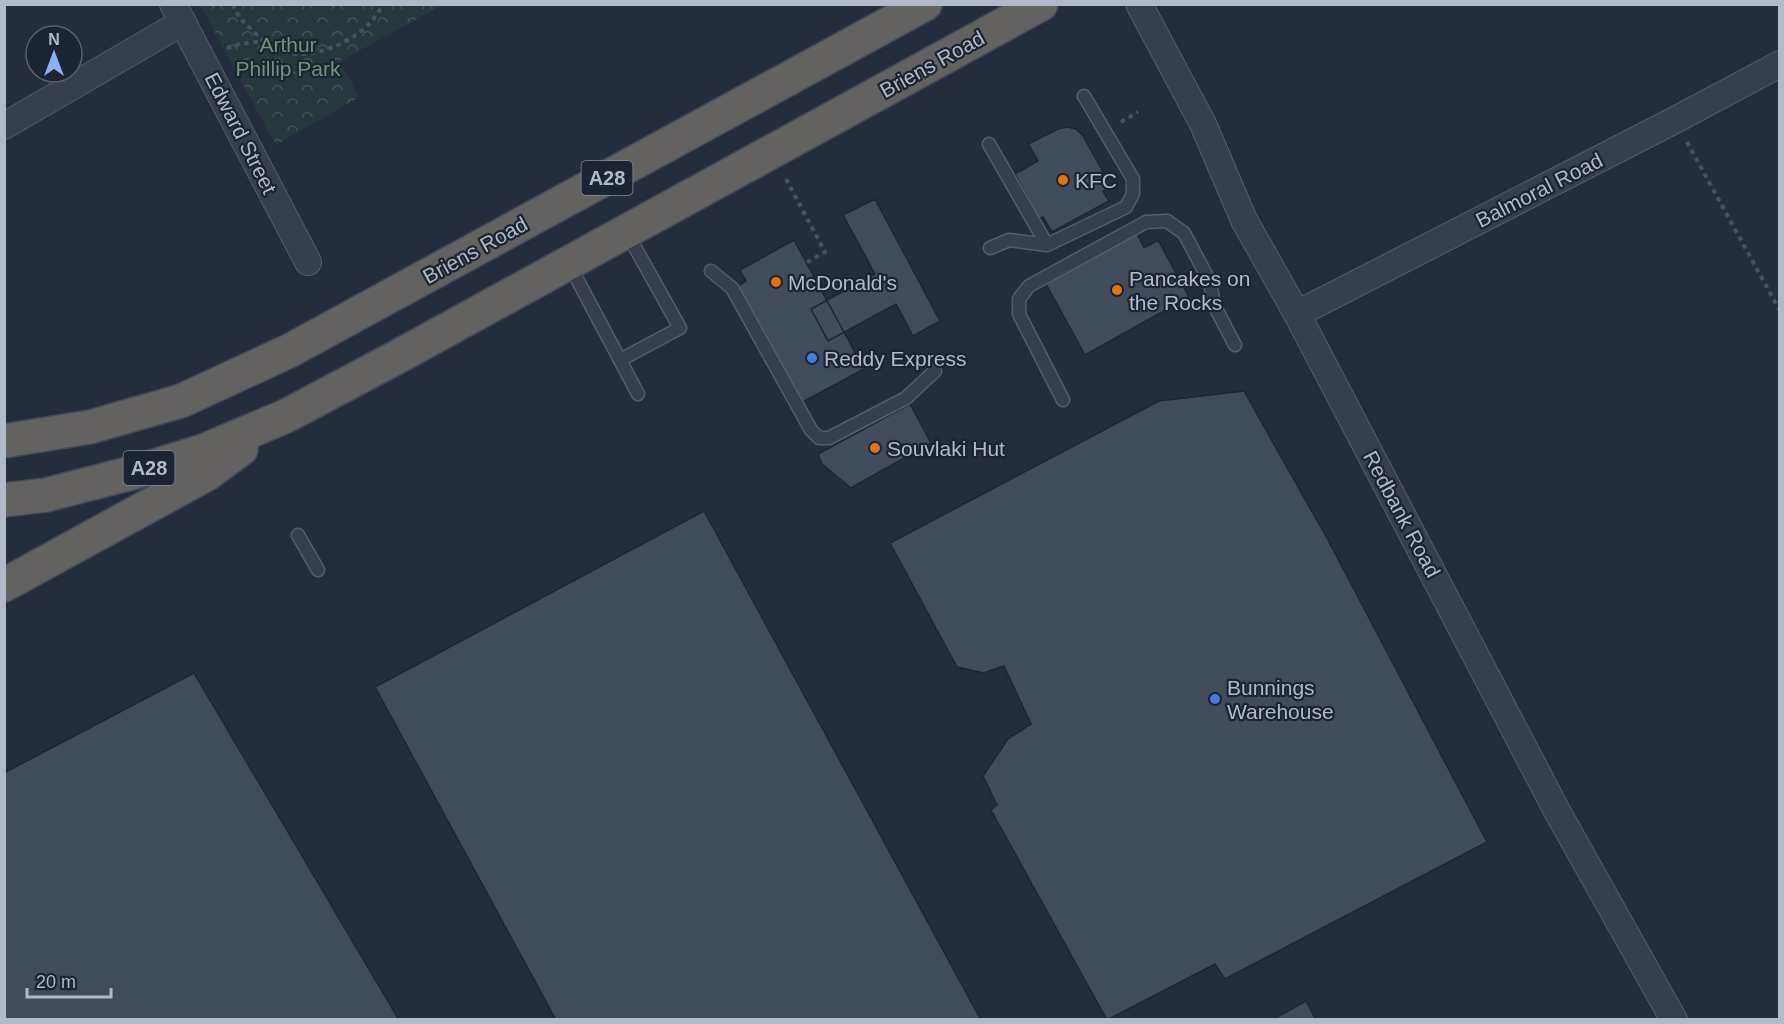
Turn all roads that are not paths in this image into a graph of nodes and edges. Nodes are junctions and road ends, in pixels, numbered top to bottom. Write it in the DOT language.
graph roads {
  1 [pos="925,4"];
  2 [pos="1041,4"];
  3 [pos="1139,4"];
  4 [pos="178,13"];
  5 [pos="1779,64"];
  6 [pos="1084,96"];
  7 [pos="4,126"];
  8 [pos="989,144"];
  9 [pos="626,232"];
  10 [pos="1047,245"];
  11 [pos="990,248"];
  12 [pos="308,262"];
  13 [pos="569,263"];
  14 [pos="711,271"];
  15 [pos="1297,315"];
  16 [pos="1235,345"];
  17 [pos="620,360"];
  18 [pos="935,371"];
  19 [pos="638,394"];
  20 [pos="1064,400"];
  21 [pos="286,416"];
  22 [pos="4,441"];
  23 [pos="4,500"];
  24 [pos="298,535"];
  25 [pos="318,570"];
  26 [pos="4,585"];
  27 [pos="1674,1020"];
  1 -- 22 [label="highway, Briens Road / A28"];
  2 -- 9 [label="highway, Briens Road / A28"];
  3 -- 15 [label="street, Redbank Road"];
  4 -- 7 [label="street"];
  4 -- 12 [label="street, Edward Street"];
  5 -- 15 [label="street, Balmoral Road"];
  6 -- 10 [label="lane"];
  8 -- 10 [label="lane"];
  9 -- 13 [label="highway, Briens Road / A28"];
  9 -- 17 [label="lane"];
  10 -- 11 [label="lane"];
  13 -- 17 [label="lane"];
  13 -- 21 [label="highway, Briens Road / A28"];
  14 -- 18 [label="lane"];
  15 -- 27 [label="street, Redbank Road"];
  16 -- 20 [label="lane"];
  17 -- 19 [label="lane"];
  21 -- 23 [label="highway, A28"];
  21 -- 26 [label="highway"];
  24 -- 25 [label="lane"];
}
